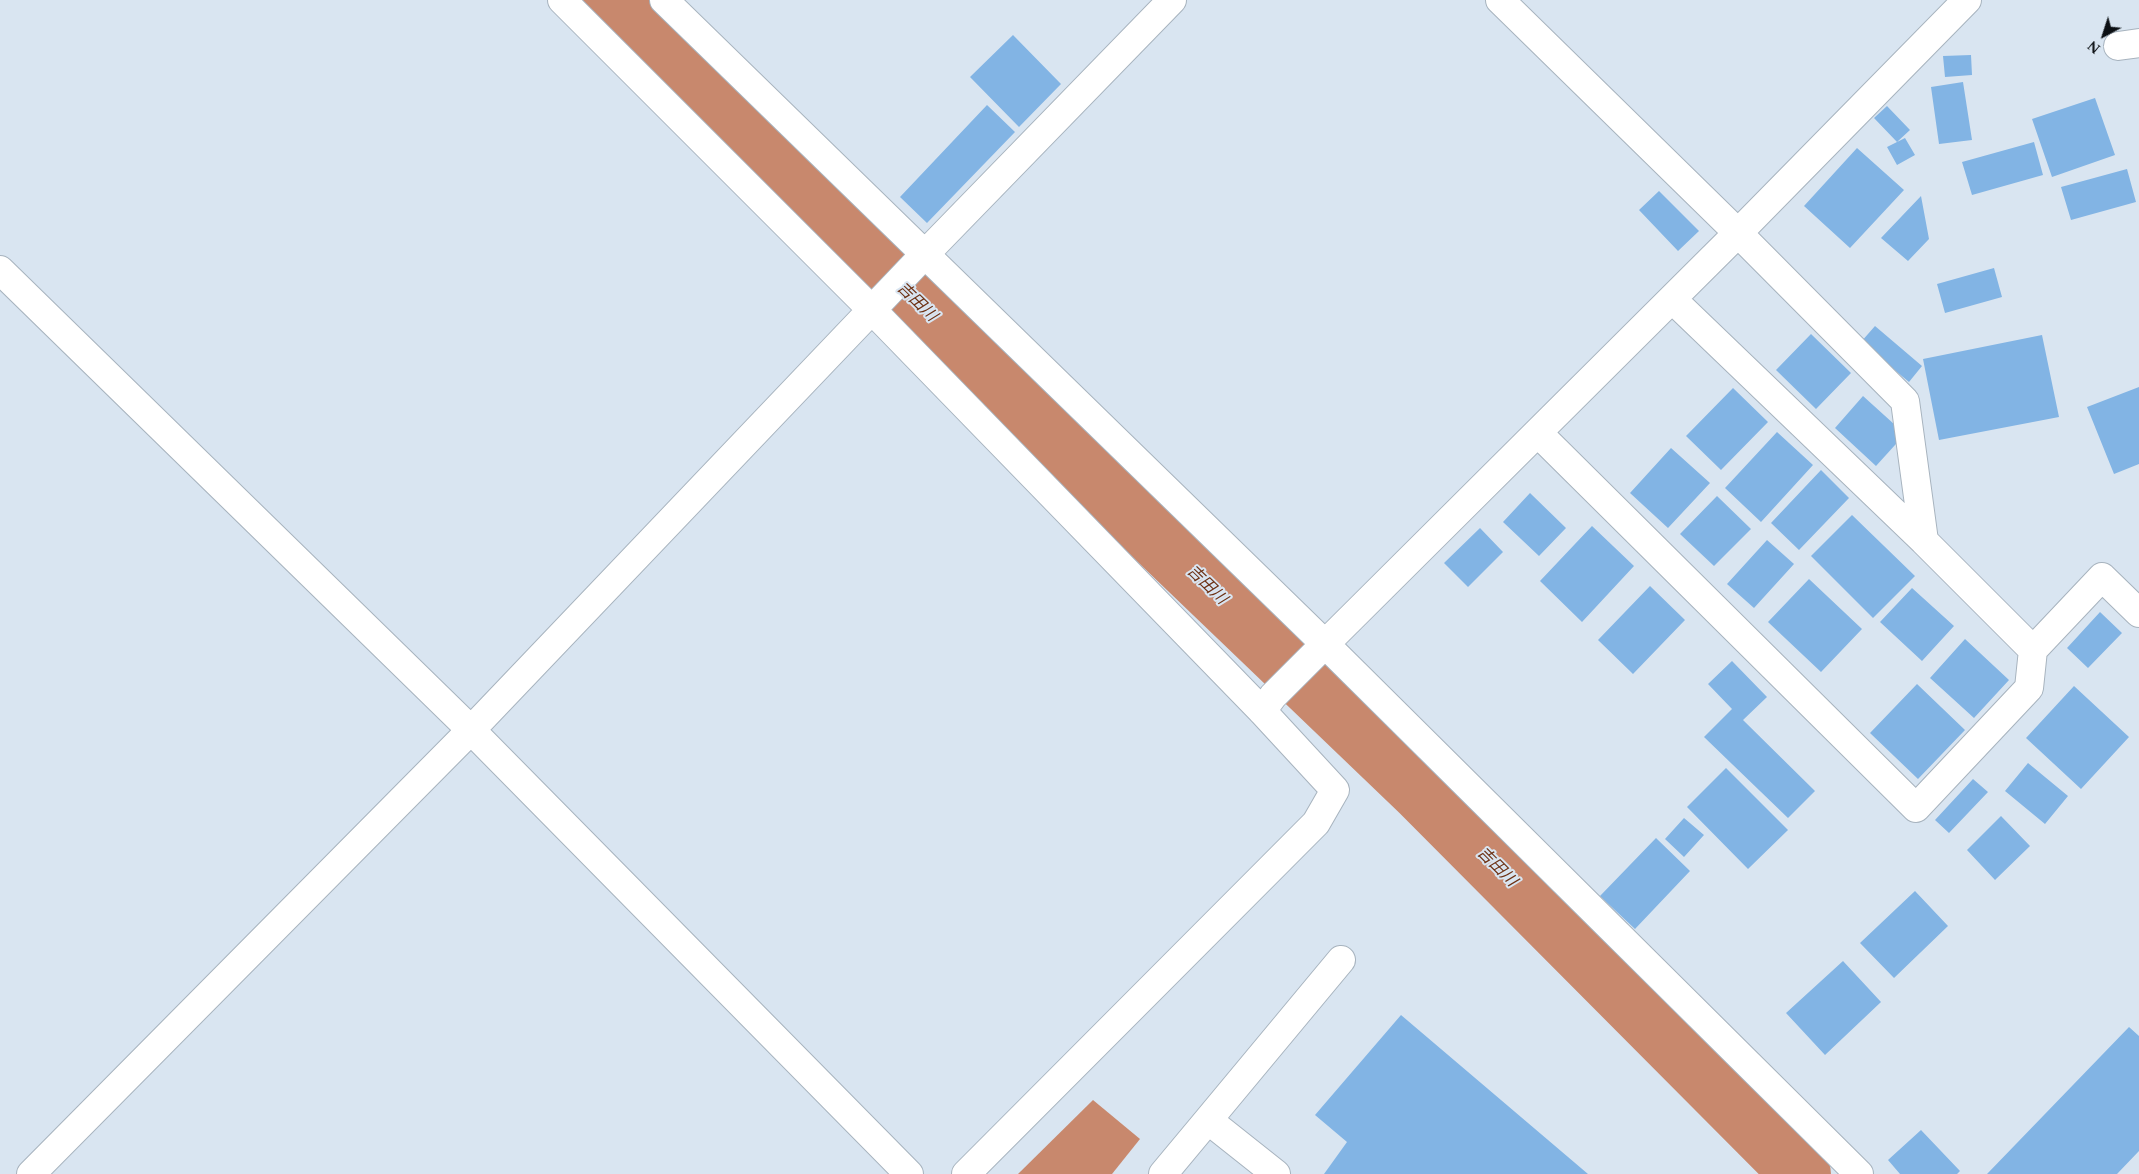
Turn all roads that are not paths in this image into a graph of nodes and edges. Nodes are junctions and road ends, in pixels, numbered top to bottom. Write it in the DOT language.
graph roads {
  1 [pos="562,0"];
  2 [pos="664,0"];
  3 [pos="1172,0"];
  4 [pos="1500,0"];
  5 [pos="1967,0"];
  6 [pos="1738,233"];
  7 [pos="926,254"];
  8 [pos="0,270"];
  9 [pos="1672,299"];
  10 [pos="872,310"];
  11 [pos="1538,433"];
  12 [pos="1924,541"];
  13 [pos="2139,613"];
  14 [pos="1325,644"];
  15 [pos="2033,650"];
  16 [pos="1262,711"];
  17 [pos="471,730"];
  18 [pos="1341,960"];
  19 [pos="1208,1120"];
  20 [pos="31,1174"];
  21 [pos="909,1174"];
  22 [pos="966,1174"];
  23 [pos="1162,1174"];
  24 [pos="1276,1174"];
  25 [pos="1859,1174"];
  1 -- 10 [label="street"];
  2 -- 7 [label="street"];
  3 -- 7 [label="street"];
  4 -- 6 [label="street"];
  5 -- 6 [label="street"];
  6 -- 9 [label="street"];
  6 -- 12 [label="street"];
  7 -- 10 [label="street"];
  7 -- 14 [label="street"];
  8 -- 17 [label="street"];
  9 -- 11 [label="street"];
  9 -- 12 [label="street"];
  10 -- 16 [label="street"];
  10 -- 17 [label="street"];
  11 -- 14 [label="street"];
  11 -- 15 [label="street"];
  12 -- 15 [label="street"];
  13 -- 15 [label="street"];
  14 -- 16 [label="street"];
  14 -- 25 [label="street"];
  16 -- 22 [label="street"];
  17 -- 20 [label="street"];
  17 -- 21 [label="street"];
  18 -- 19 [label="street"];
  19 -- 23 [label="street"];
  19 -- 24 [label="street"];
}
